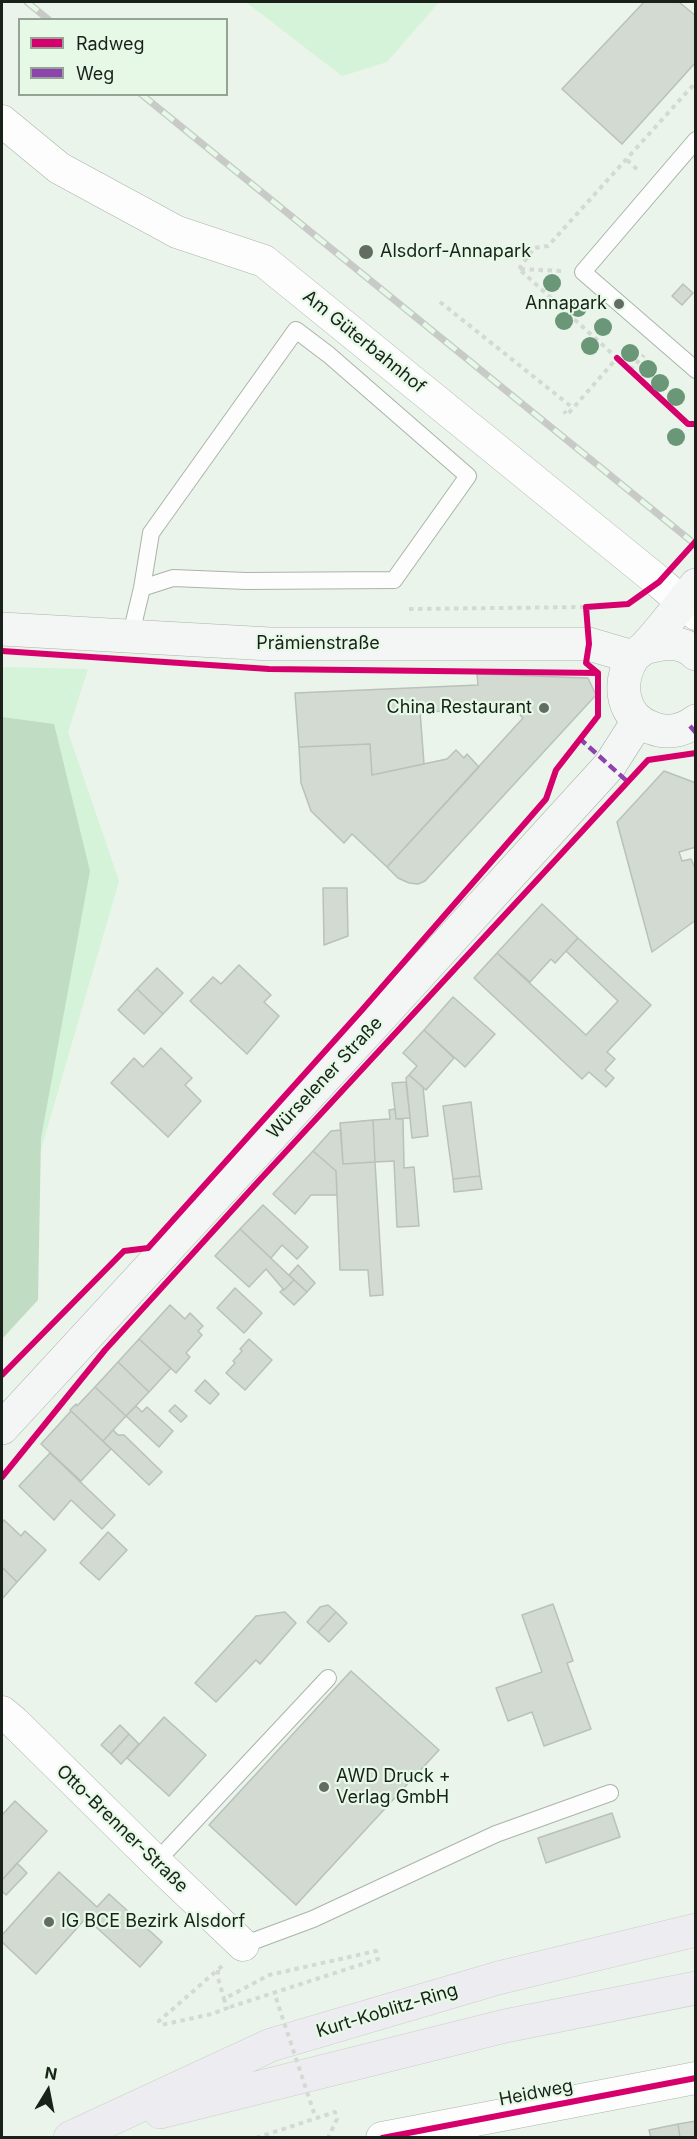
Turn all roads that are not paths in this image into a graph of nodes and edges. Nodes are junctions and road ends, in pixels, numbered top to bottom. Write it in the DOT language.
graph roads {
  1 [pos="2,121"];
  2 [pos="696,140"];
  3 [pos="696,370"];
  4 [pos="142,588"];
  5 [pos="691,600"];
  6 [pos="2,629"];
  7 [pos="130,638"];
  8 [pos="639,652"];
  9 [pos="696,654"];
  10 [pos="638,721"];
  11 [pos="694,726"];
  12 [pos="2,1428"];
  13 [pos="328,1678"];
  14 [pos="2,1712"];
  15 [pos="610,1793"];
  16 [pos="156,1862"];
  17 [pos="696,1930"];
  18 [pos="243,1945"];
  19 [pos="696,1988"];
  20 [pos="696,2078"];
  21 [pos="80,2133"];
  22 [pos="382,2138"];
  1 -- 5 [label="street, Am Güterbahnhof"];
  2 -- 3 [label="lane"];
  4 -- 4 [label="lane"];
  4 -- 7 [label="lane"];
  5 -- 8 [label="main road"];
  6 -- 7 [label="main road, Prämienstraße"];
  7 -- 8 [label="main road, Prämienstraße"];
  8 -- 9 [label="main road"];
  8 -- 10 [label="main road"];
  10 -- 11 [label="main road"];
  10 -- 12 [label="main road, Würselener Straße"];
  13 -- 16 [label="lane"];
  14 -- 16 [label="street, Otto-Brenner-Straße"];
  15 -- 18 [label="lane"];
  16 -- 18 [label="street, Otto-Brenner-Straße"];
  17 -- 21 [label="main road, Kurt-Koblitz-Ring"];
  19 -- 21 [label="main road, Kurt-Koblitz-Ring"];
  20 -- 22 [label="street, Heidweg"];
}
